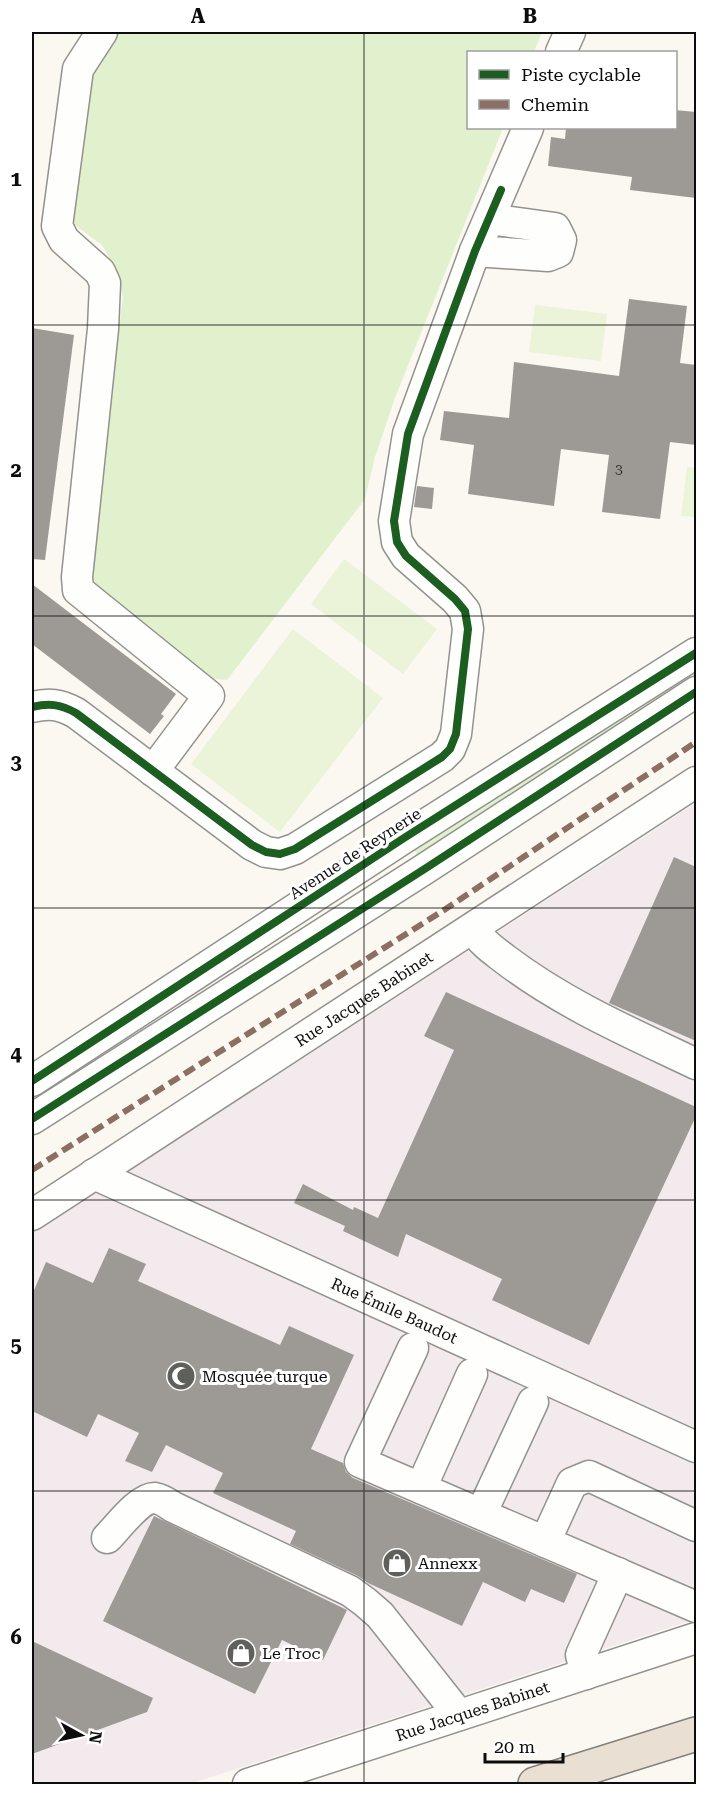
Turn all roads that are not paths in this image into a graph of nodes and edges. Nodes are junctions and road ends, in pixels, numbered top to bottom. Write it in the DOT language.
graph roads {
  1 [pos="102,32"];
  2 [pos="570,32"];
  3 [pos="561,51"];
  4 [pos="528,129"];
  5 [pos="489,219"];
  6 [pos="476,250"];
  7 [pos="696,652"];
  8 [pos="696,692"];
  9 [pos="32,707"];
  10 [pos="153,771"];
  11 [pos="696,782"];
  12 [pos="472,928"];
  13 [pos="696,1064"];
  14 [pos="32,1081"];
  15 [pos="32,1119"];
  16 [pos="94,1174"];
  17 [pos="32,1215"];
  18 [pos="413,1348"];
  19 [pos="472,1374"];
  20 [pos="532,1402"];
  21 [pos="696,1447"];
  22 [pos="421,1488"];
  23 [pos="482,1514"];
  24 [pos="696,1526"];
  25 [pos="107,1538"];
  26 [pos="545,1542"];
  27 [pos="618,1573"];
  28 [pos="696,1607"];
  29 [pos="696,1638"];
  30 [pos="586,1674"];
  31 [pos="459,1715"];
  32 [pos="696,1734"];
  33 [pos="248,1785"];
  34 [pos="535,1785"];
  1 -- 10 [label="street"];
  2 -- 3 [label="street"];
  4 -- 5 [label="street"];
  5 -- 6 [label="street"];
  5 -- 6 [label="street"];
  6 -- 10 [label="street"];
  7 -- 14 [label="street, Avenue de Reynerie"];
  8 -- 15 [label="street"];
  9 -- 10 [label="street"];
  11 -- 12 [label="street, Rue Jacques Babinet"];
  12 -- 13 [label="street"];
  12 -- 16 [label="street, Rue Jacques Babinet"];
  16 -- 17 [label="street, Rue Jacques Babinet"];
  16 -- 21 [label="street, Rue Émile Baudot"];
  18 -- 22 [label="street"];
  19 -- 22 [label="street"];
  20 -- 23 [label="street"];
  22 -- 23 [label="street"];
  23 -- 26 [label="street"];
  24 -- 26 [label="street"];
  25 -- 31 [label="street"];
  26 -- 27 [label="street"];
  27 -- 28 [label="street"];
  27 -- 30 [label="street"];
  29 -- 30 [label="street, Rue Jacques Babinet"];
  30 -- 31 [label="street, Rue Jacques Babinet"];
  31 -- 33 [label="street, Rue Jacques Babinet"];
  32 -- 34 [label="highway"];
}
